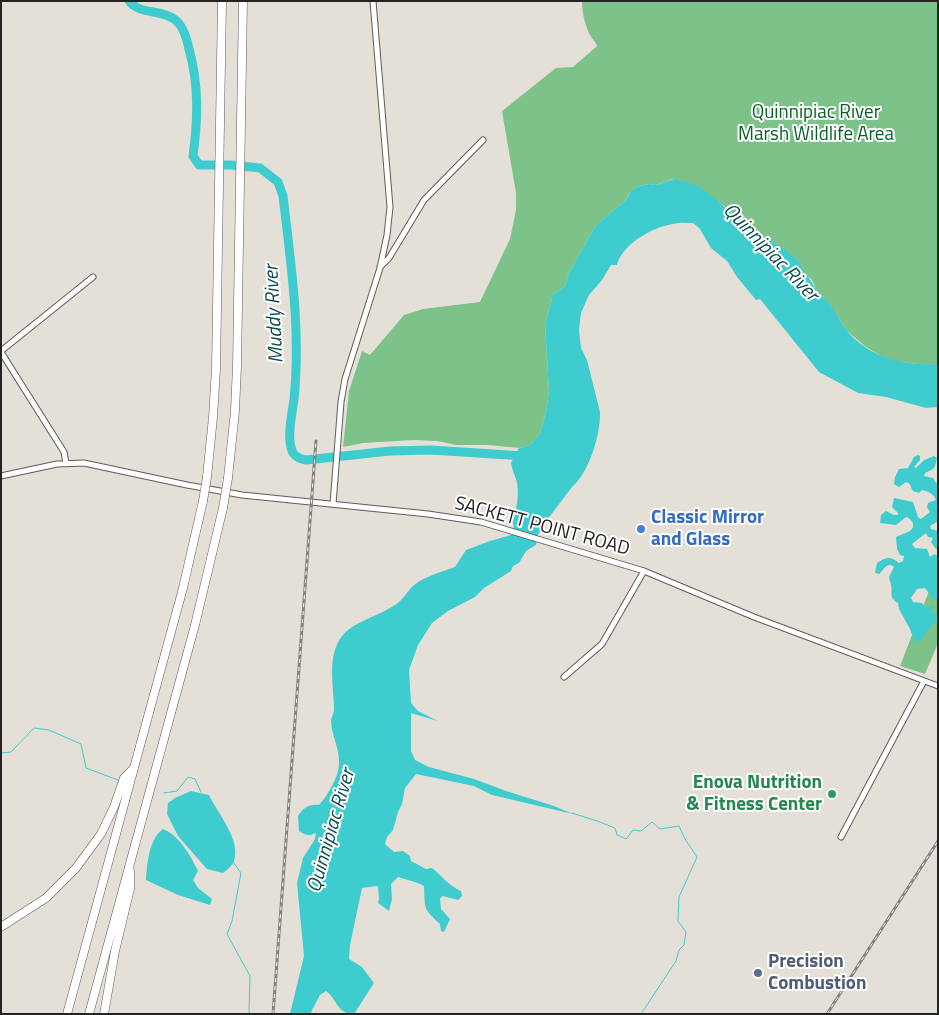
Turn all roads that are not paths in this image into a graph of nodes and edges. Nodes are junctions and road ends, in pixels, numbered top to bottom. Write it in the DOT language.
graph roads {
  1 [pos="222,1"];
  2 [pos="242,1"];
  3 [pos="374,1"];
  4 [pos="483,140"];
  5 [pos="380,268"];
  6 [pos="93,277"];
  7 [pos="1,351"];
  8 [pos="66,463"];
  9 [pos="1,476"];
  10 [pos="333,504"];
  11 [pos="644,571"];
  12 [pos="564,677"];
  13 [pos="924,681"];
  14 [pos="938,686"];
  15 [pos="134,768"];
  16 [pos="841,837"];
  17 [pos="129,866"];
  18 [pos="1,927"];
  19 [pos="67,1014"];
  20 [pos="89,1014"];
  21 [pos="104,1014"];
  1 -- 15 [label="highway, bridge"];
  2 -- 17 [label="highway, bridge"];
  3 -- 5 [label="street"];
  4 -- 5 [label="street"];
  5 -- 10 [label="street"];
  6 -- 7 [label="street"];
  7 -- 8 [label="street"];
  8 -- 9 [label="street, SACKETT POINT ROAD"];
  8 -- 10 [label="street, SACKETT POINT ROAD"];
  10 -- 11 [label="street, SACKETT POINT ROAD"];
  11 -- 12 [label="street"];
  11 -- 13 [label="street, SACKETT POINT ROAD"];
  13 -- 14 [label="street, SACKETT POINT ROAD"];
  13 -- 16 [label="street"];
  15 -- 18 [label="highway"];
  15 -- 19 [label="highway"];
  17 -- 20 [label="highway"];
  17 -- 21 [label="highway"];
}
